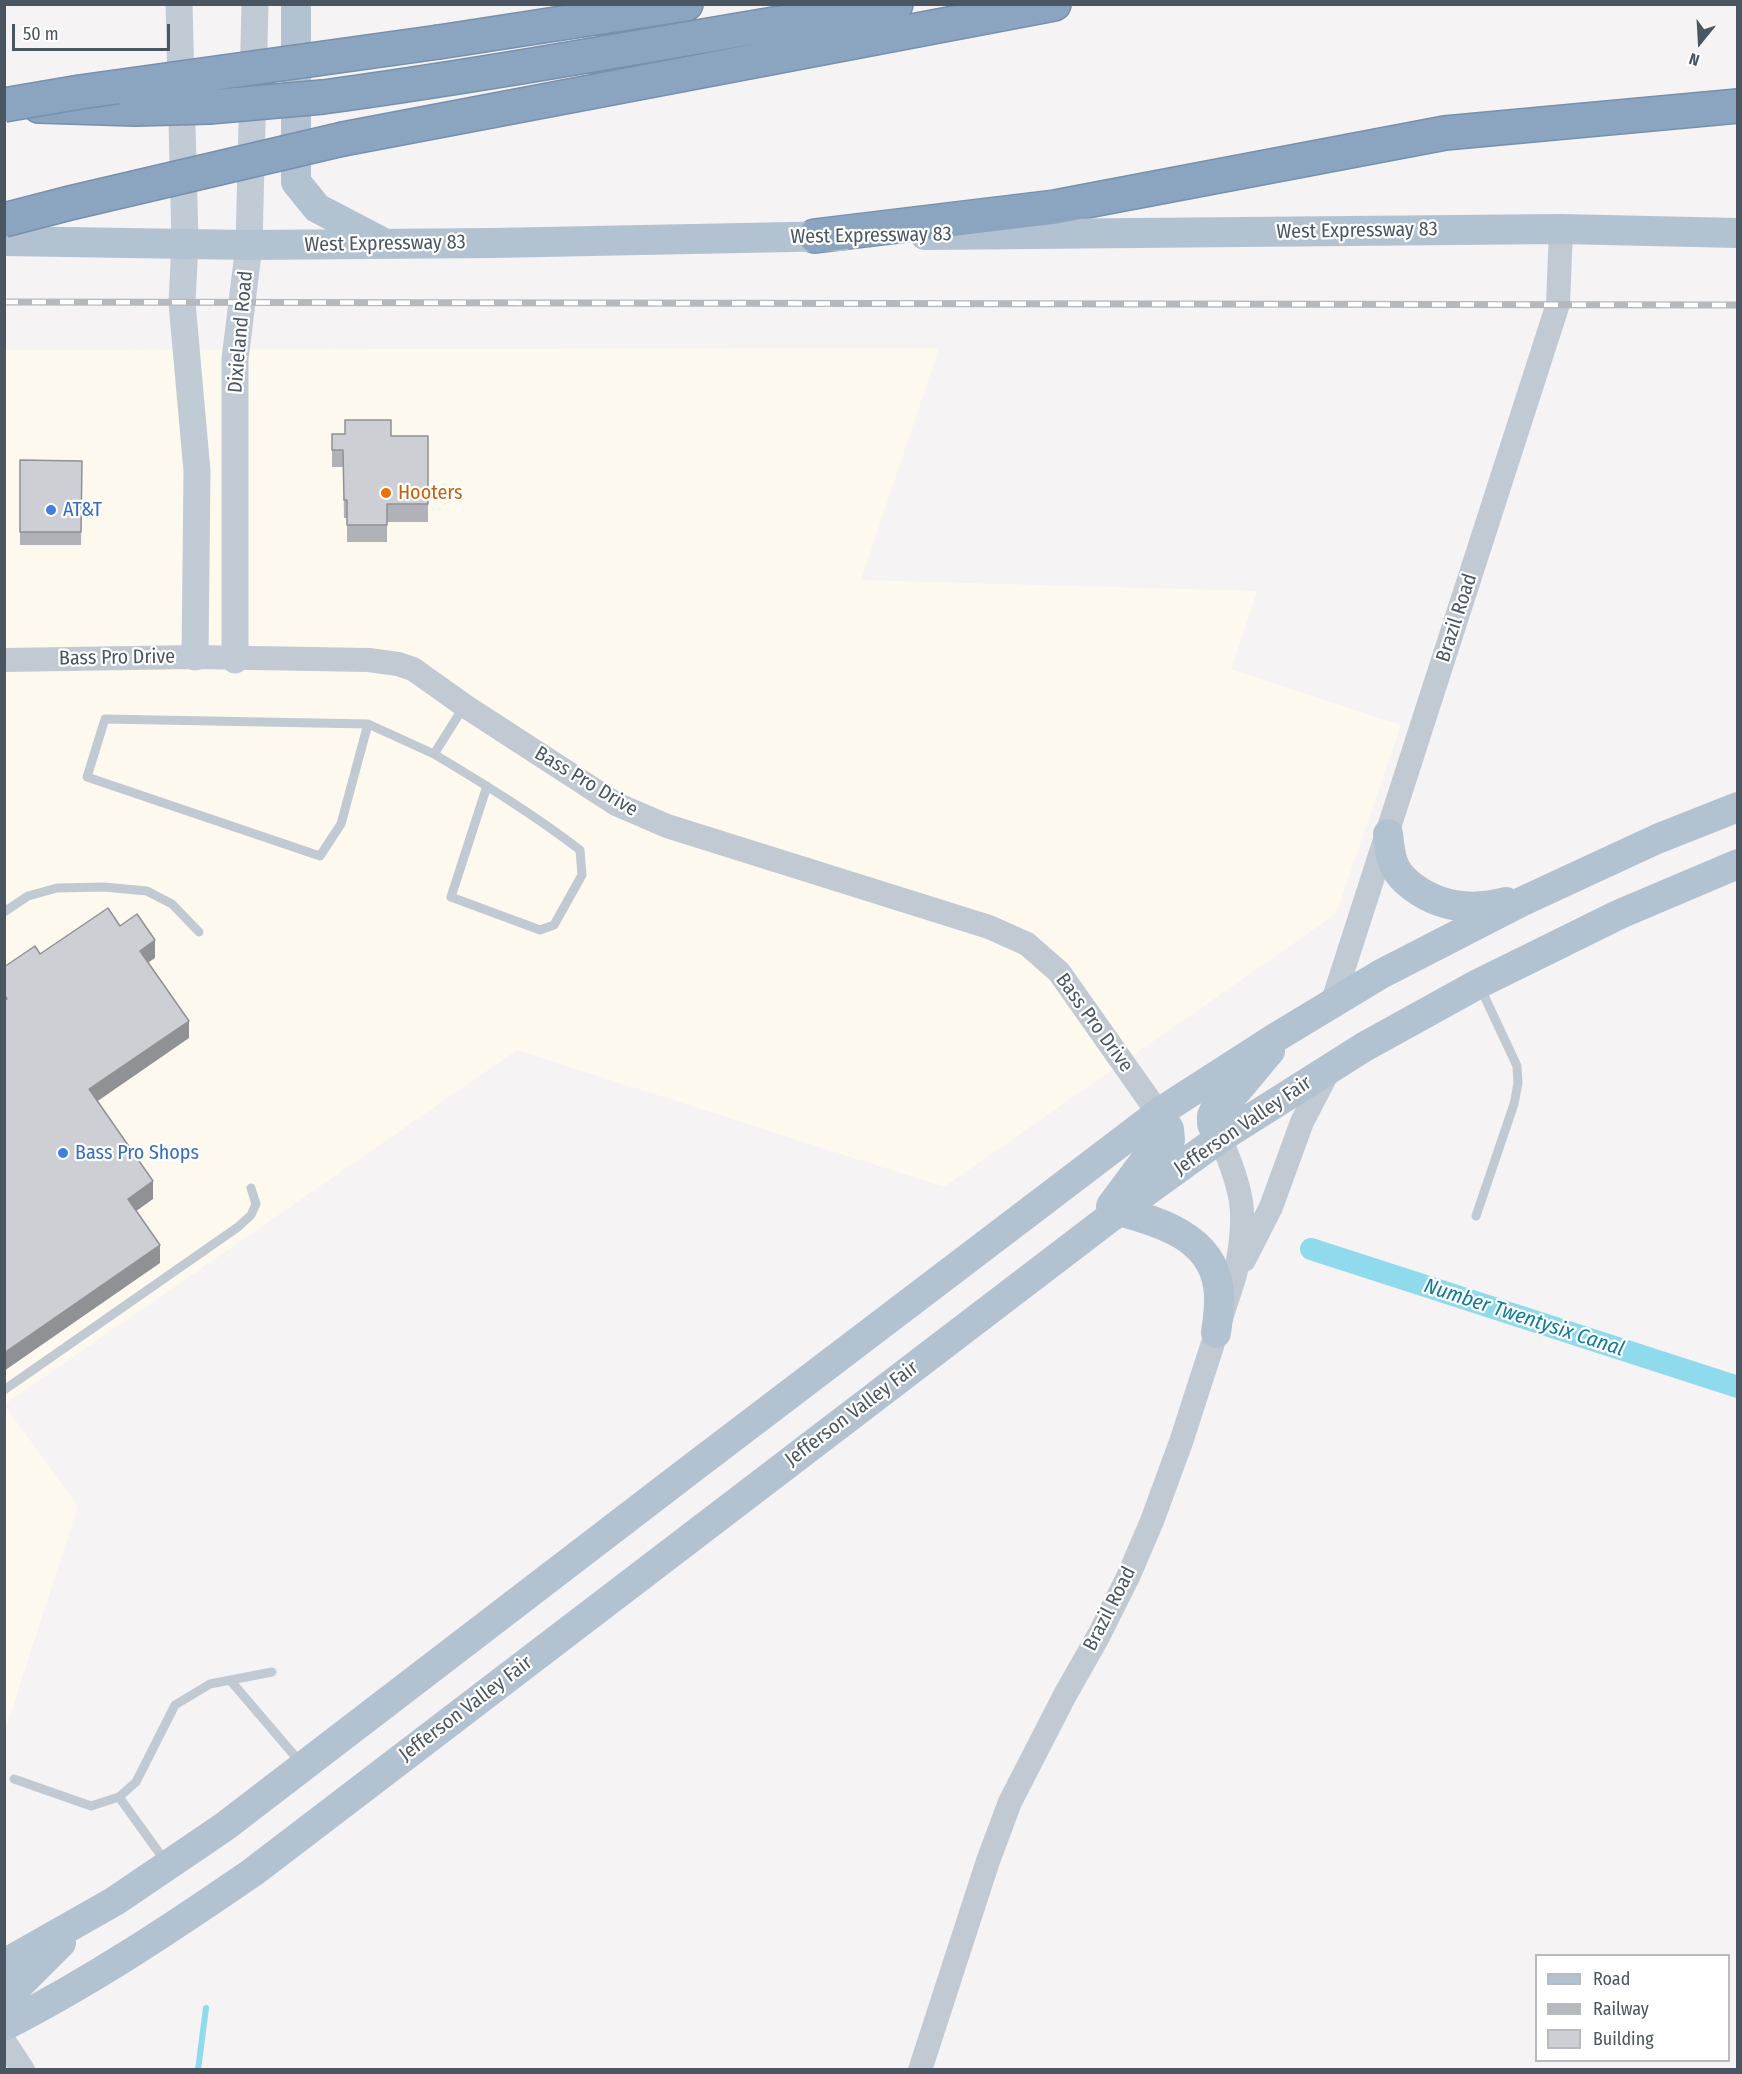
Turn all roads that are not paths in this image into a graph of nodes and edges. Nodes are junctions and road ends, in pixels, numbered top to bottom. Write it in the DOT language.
graph roads {
  1 [pos="179,4"];
  2 [pos="255,4"];
  3 [pos="296,4"];
  4 [pos="686,4"];
  5 [pos="896,4"];
  6 [pos="1054,4"];
  7 [pos="4,104"];
  8 [pos="1737,106"];
  9 [pos="4,220"];
  10 [pos="1561,229"];
  11 [pos="1737,233"];
  12 [pos="815,236"];
  13 [pos="4,241"];
  14 [pos="185,243"];
  15 [pos="383,243"];
  16 [pos="249,245"];
  17 [pos="195,657"];
  18 [pos="4,660"];
  19 [pos="235,660"];
  20 [pos="465,706"];
  21 [pos="368,724"];
  22 [pos="434,754"];
  23 [pos="487,786"];
  24 [pos="1737,807"];
  25 [pos="1388,834"];
  26 [pos="1737,864"];
  27 [pos="1541,893"];
  28 [pos="4,912"];
  29 [pos="199,932"];
  30 [pos="1478,984"];
  31 [pos="1332,1004"];
  32 [pos="1293,1027"];
  33 [pos="1330,1068"];
  34 [pos="1159,1114"];
  35 [pos="1220,1138"];
  36 [pos="251,1188"];
  37 [pos="1119,1211"];
  38 [pos="1476,1216"];
  39 [pos="1088,1234"];
  40 [pos="1235,1275"];
  41 [pos="1216,1333"];
  42 [pos="4,1390"];
  43 [pos="272,1672"];
  44 [pos="230,1680"];
  45 [pos="303,1767"];
  46 [pos="14,1779"];
  47 [pos="119,1797"];
  48 [pos="168,1865"];
  49 [pos="115,1901"];
  50 [pos="4,1964"];
  51 [pos="4,1993"];
  52 [pos="4,2026"];
  53 [pos="4,2041"];
  54 [pos="23,2070"];
  55 [pos="920,2070"];
  1 -- 14 [label="main road"];
  2 -- 16 [label="main road, Dixieland Road"];
  3 -- 15 [label="main road"];
  4 -- 7 [label="highway, bridge"];
  5 -- 7 [label="highway, bridge"];
  6 -- 9 [label="highway, bridge"];
  8 -- 12 [label="highway"];
  10 -- 11 [label="main road, West Expressway 83"];
  10 -- 12 [label="main road, West Expressway 83"];
  10 -- 25 [label="street, Brazil Road"];
  12 -- 15 [label="main road, West Expressway 83"];
  13 -- 14 [label="main road, West Expressway 83"];
  14 -- 16 [label="main road, West Expressway 83"];
  14 -- 17 [label="main road"];
  15 -- 16 [label="main road, West Expressway 83"];
  16 -- 19 [label="main road, Dixieland Road"];
  17 -- 18 [label="street, Bass Pro Drive"];
  17 -- 19 [label="street, Bass Pro Drive"];
  19 -- 20 [label="street, Bass Pro Drive"];
  20 -- 22 [label="lane"];
  20 -- 34 [label="street, Bass Pro Drive"];
  21 -- 21 [label="lane"];
  21 -- 22 [label="lane"];
  22 -- 23 [label="lane"];
  23 -- 23 [label="lane"];
  24 -- 27 [label="main road"];
  25 -- 27 [label="main road"];
  25 -- 31 [label="street, Brazil Road"];
  26 -- 30 [label="main road, Jefferson Valley Fair"];
  27 -- 31 [label="main road"];
  28 -- 29 [label="lane"];
  30 -- 33 [label="main road, Jefferson Valley Fair"];
  30 -- 38 [label="lane"];
  31 -- 32 [label="main road"];
  32 -- 34 [label="main road"];
  32 -- 35 [label="main road"];
  33 -- 35 [label="main road, Jefferson Valley Fair"];
  33 -- 40 [label="street"];
  34 -- 39 [label="main road"];
  34 -- 45 [label="main road"];
  35 -- 37 [label="main road, Jefferson Valley Fair"];
  35 -- 40 [label="street, Brazil Road"];
  36 -- 42 [label="lane"];
  37 -- 39 [label="main road, Jefferson Valley Fair"];
  37 -- 41 [label="main road"];
  39 -- 52 [label="main road, Jefferson Valley Fair"];
  40 -- 41 [label="street, Brazil Road"];
  41 -- 55 [label="street, Brazil Road"];
  43 -- 44 [label="lane"];
  44 -- 45 [label="lane"];
  44 -- 47 [label="lane"];
  45 -- 48 [label="main road"];
  46 -- 47 [label="lane"];
  47 -- 48 [label="lane"];
  48 -- 49 [label="main road"];
  49 -- 50 [label="main road"];
  49 -- 51 [label="main road"];
  53 -- 54 [label="street"];
}
